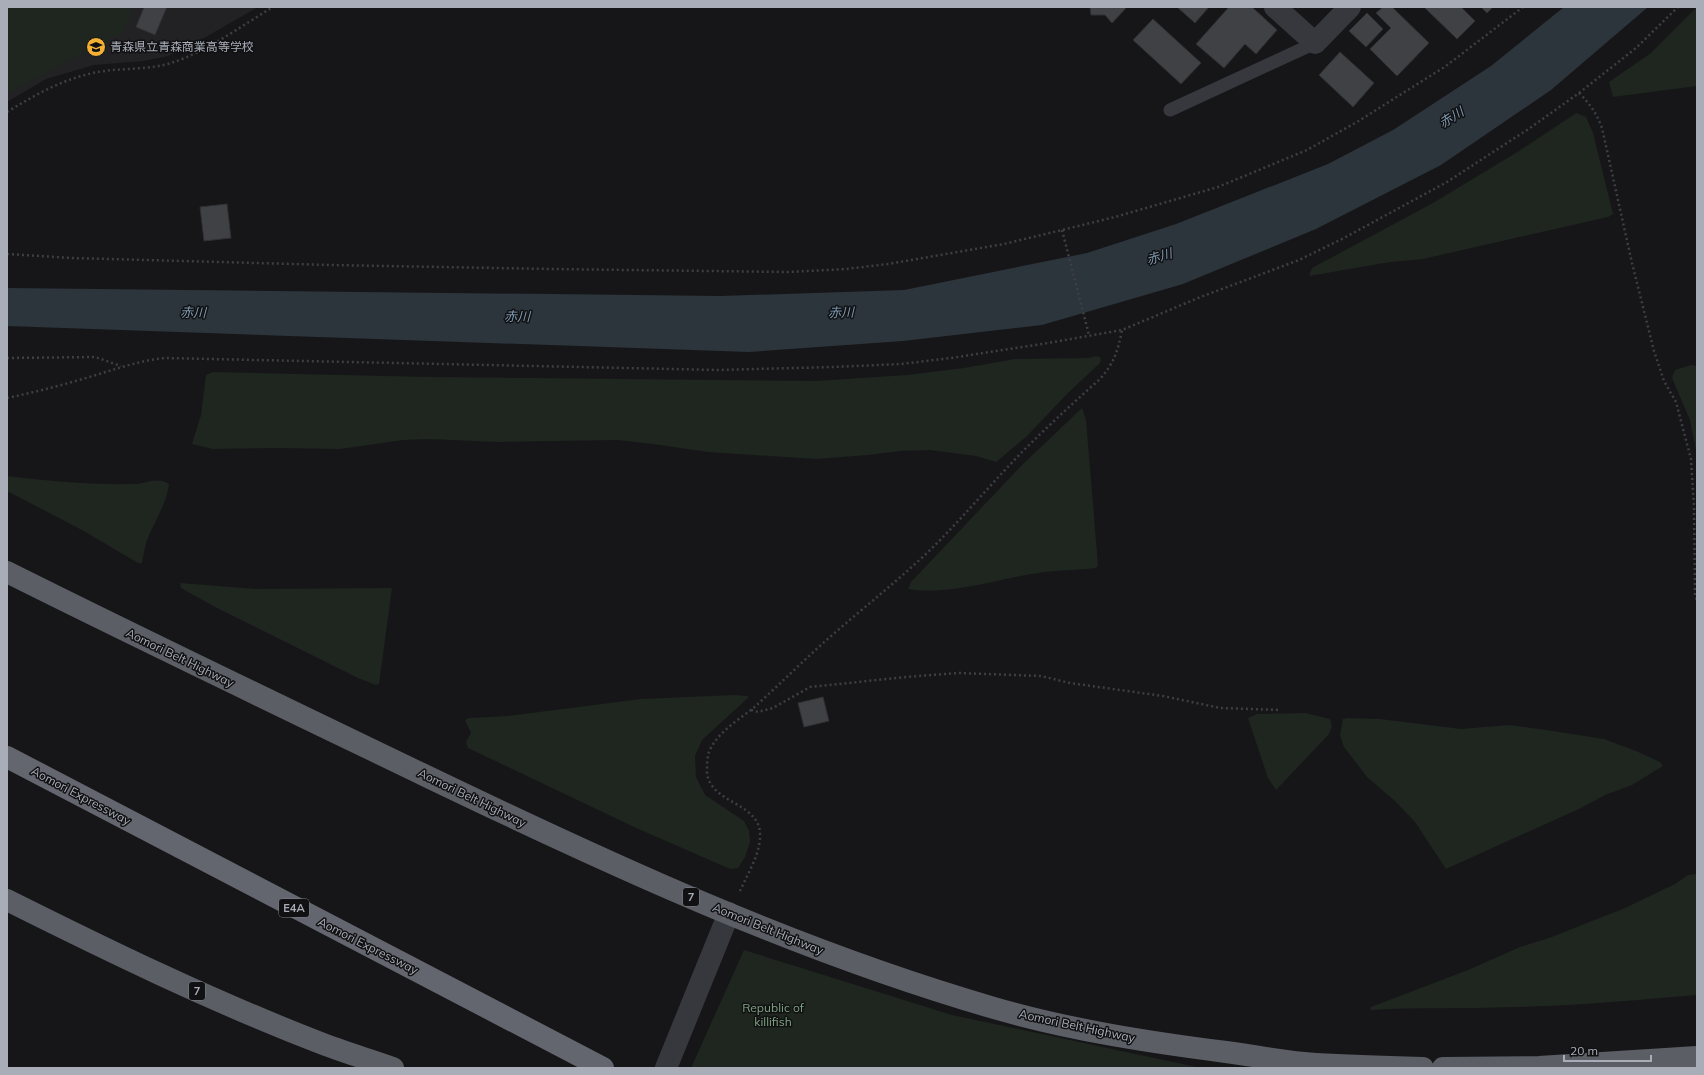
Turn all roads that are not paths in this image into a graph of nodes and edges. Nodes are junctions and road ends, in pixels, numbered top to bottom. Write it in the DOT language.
graph roads {
  1 [pos="1275,7"];
  2 [pos="1350,7"];
  3 [pos="1315,43"];
  4 [pos="1170,110"];
  5 [pos="7,572"];
  6 [pos="7,757"];
  7 [pos="7,900"];
  8 [pos="729,914"];
  9 [pos="1697,1057"];
  10 [pos="393,1068"];
  11 [pos="603,1068"];
  12 [pos="666,1068"];
  13 [pos="1423,1068"];
  14 [pos="1443,1068"];
  1 -- 3 [label="street"];
  2 -- 3 [label="street"];
  3 -- 4 [label="lane"];
  5 -- 8 [label="highway, Aomori Belt Highway / 7"];
  6 -- 11 [label="highway, Aomori Expressway / E4A"];
  7 -- 10 [label="highway, 7"];
  8 -- 12 [label="street"];
  8 -- 13 [label="highway, Aomori Belt Highway / 7"];
  9 -- 14 [label="highway"];
}
